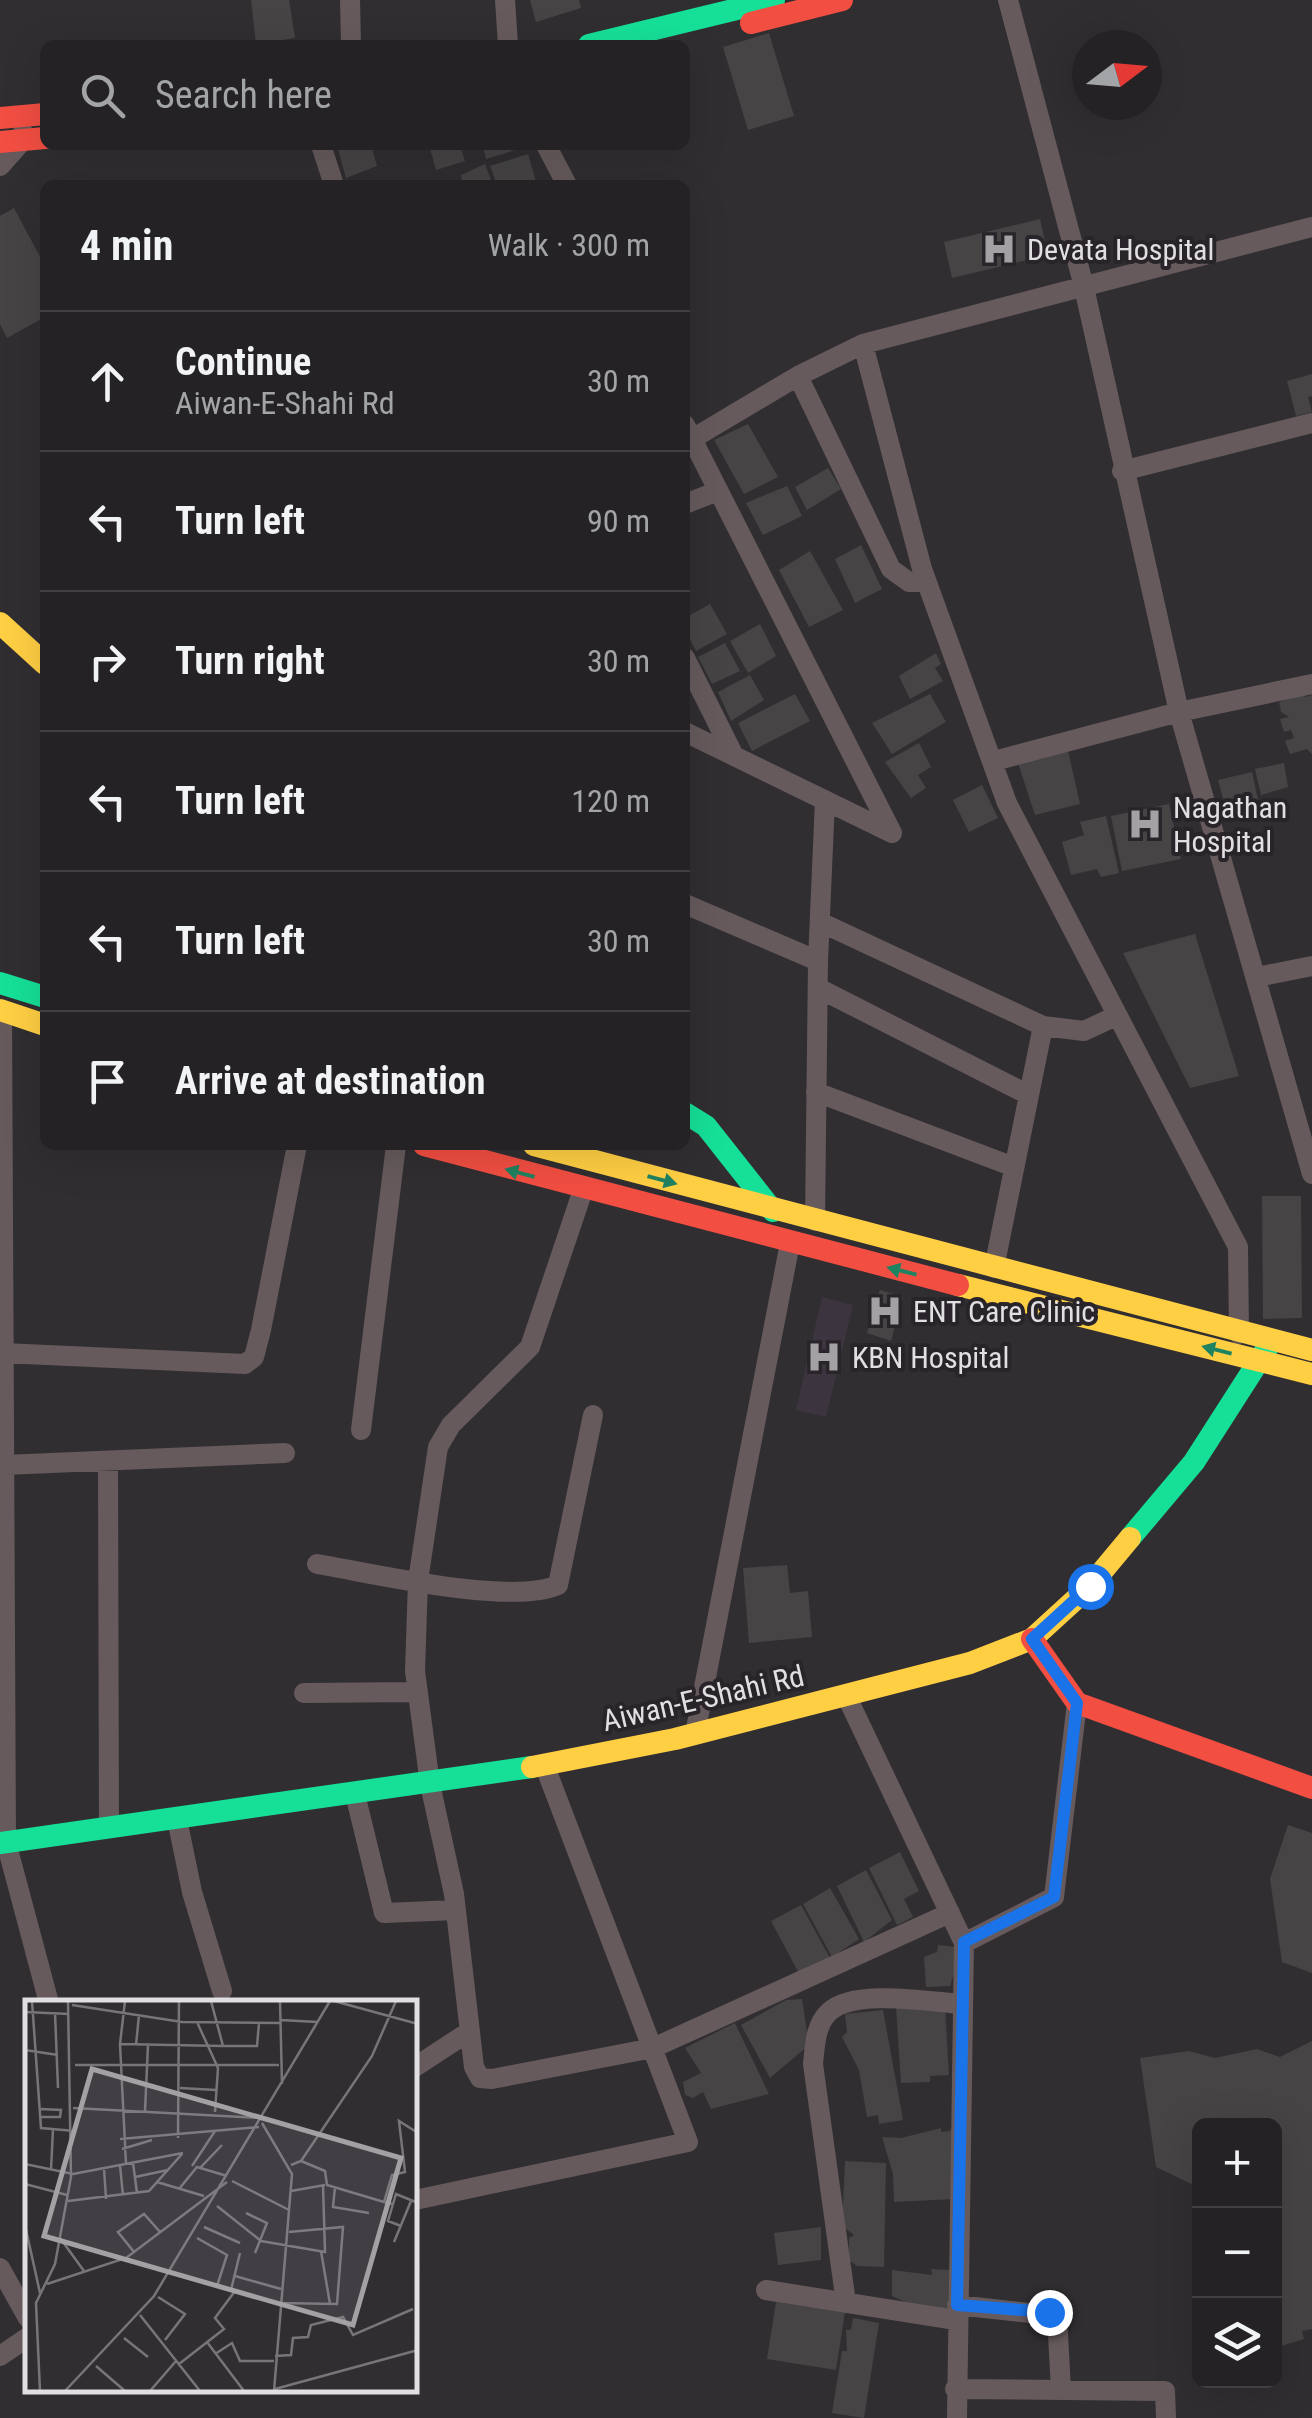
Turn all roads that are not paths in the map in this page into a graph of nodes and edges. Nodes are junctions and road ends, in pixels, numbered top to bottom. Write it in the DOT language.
graph roads {
  1 [pos="350,0"];
  2 [pos="504,0"];
  3 [pos="774,0"];
  4 [pos="1008,0"];
  5 [pos="830,2"];
  6 [pos="351,40"];
  7 [pos="508,40"];
  8 [pos="610,40"];
  9 [pos="679,40"];
  10 [pos="40,117"];
  11 [pos="18,130"];
  12 [pos="323,150"];
  13 [pos="549,150"];
  14 [pos="0,166"];
  15 [pos="332,180"];
  16 [pos="565,180"];
  17 [pos="1312,227"];
  18 [pos="1083,283"];
  19 [pos="863,344"];
  20 [pos="798,376"];
  21 [pos="1312,423"];
  22 [pos="690,431"];
  23 [pos="690,436"];
  24 [pos="1122,470"];
  25 [pos="718,490"];
  26 [pos="690,502"];
  27 [pos="927,582"];
  28 [pos="0,623"];
  29 [pos="40,659"];
  30 [pos="690,668"];
  31 [pos="1312,684"];
  32 [pos="1180,712"];
  33 [pos="690,734"];
  34 [pos="734,756"];
  35 [pos="994,761"];
  36 [pos="824,800"];
  37 [pos="690,906"];
  38 [pos="820,922"];
  39 [pos="818,960"];
  40 [pos="1312,966"];
  41 [pos="1257,978"];
  42 [pos="0,983"];
  43 [pos="818,988"];
  44 [pos="40,996"];
  45 [pos="1,1011"];
  46 [pos="1116,1016"];
  47 [pos="40,1023"];
  48 [pos="1042,1026"];
  49 [pos="816,1092"];
  50 [pos="1029,1095"];
  51 [pos="690,1116"];
  52 [pos="296,1150"];
  53 [pos="395,1150"];
  54 [pos="442,1150"];
  55 [pos="552,1150"];
  56 [pos="1014,1168"];
  57 [pos="1312,1174"];
  58 [pos="583,1190"];
  59 [pos="773,1210"];
  60 [pos="815,1222"];
  61 [pos="790,1243"];
  62 [pos="994,1268"];
  63 [pos="1239,1334"];
  64 [pos="1312,1350"];
  65 [pos="1266,1351"];
  66 [pos="3,1353"];
  67 [pos="1312,1374"];
  68 [pos="593,1415"];
  69 [pos="361,1430"];
  70 [pos="286,1453"];
  71 [pos="108,1462"];
  72 [pos="4,1465"];
  73 [pos="2,1490"];
  74 [pos="317,1564"];
  75 [pos="418,1581"];
  76 [pos="1032,1639"];
  77 [pos="418,1692"];
  78 [pos="304,1693"];
  79 [pos="846,1695"];
  80 [pos="1077,1703"];
  81 [pos="694,1734"];
  82 [pos="544,1764"];
  83 [pos="430,1784"];
  84 [pos="1312,1788"];
  85 [pos="356,1794"];
  86 [pos="178,1818"];
  87 [pos="109,1828"];
  88 [pos="3,1842"];
  89 [pos="456,1910"];
  90 [pos="950,1913"];
  91 [pos="964,1942"];
  92 [pos="222,1991"];
  93 [pos="48,2000"];
  94 [pos="963,2004"];
  95 [pos="470,2032"];
  96 [pos="653,2048"];
  97 [pos="418,2065"];
  98 [pos="418,2199"];
  99 [pos="0,2268"];
  100 [pos="766,2290"];
  101 [pos="846,2302"];
  102 [pos="25,2313"];
  103 [pos="957,2313"];
  104 [pos="25,2339"];
  105 [pos="0,2356"];
  106 [pos="955,2389"];
  107 [pos="1060,2390"];
  108 [pos="957,2418"];
  109 [pos="1166,2418"];
  1 -- 6 [label="street"];
  2 -- 7 [label="street"];
  3 -- 8 [label="main road"];
  4 -- 18 [label="street"];
  5 -- 9 [label="main road"];
  10 -- 11 [label="main road"];
  11 -- 14 [label="street"];
  12 -- 15 [label="street"];
  13 -- 16 [label="street"];
  17 -- 18 [label="street"];
  18 -- 19 [label="street"];
  18 -- 24 [label="street"];
  19 -- 20 [label="street"];
  19 -- 27 [label="street"];
  20 -- 22 [label="street"];
  20 -- 27 [label="street"];
  21 -- 24 [label="street"];
  23 -- 25 [label="street"];
  24 -- 32 [label="street"];
  25 -- 26 [label="street"];
  25 -- 36 [label="street"];
  27 -- 35 [label="street"];
  28 -- 29 [label="main road"];
  30 -- 34 [label="street"];
  31 -- 32 [label="street"];
  32 -- 35 [label="street"];
  32 -- 41 [label="street"];
  33 -- 34 [label="street"];
  34 -- 36 [label="street"];
  35 -- 46 [label="street"];
  36 -- 38 [label="street"];
  37 -- 39 [label="street"];
  38 -- 39 [label="street"];
  38 -- 48 [label="street"];
  39 -- 43 [label="street"];
  40 -- 41 [label="street"];
  41 -- 57 [label="street"];
  42 -- 44 [label="main road"];
  43 -- 49 [label="street"];
  43 -- 50 [label="street"];
  45 -- 47 [label="main road"];
  45 -- 66 [label="street"];
  46 -- 48 [label="street"];
  46 -- 63 [label="street"];
  48 -- 50 [label="street"];
  49 -- 56 [label="street"];
  49 -- 60 [label="street"];
  50 -- 56 [label="street"];
  51 -- 59 [label="main road"];
  52 -- 66 [label="street"];
  53 -- 69 [label="street"];
  58 -- 54 [label="main road, one-way"];
  55 -- 59 [label="main road, one-way"];
  56 -- 62 [label="street"];
  58 -- 61 [label="main road"];
  58 -- 75 [label="street"];
  59 -- 60 [label="main road"];
  60 -- 62 [label="main road"];
  65 -- 61 [label="main road, one-way"];
  61 -- 81 [label="street"];
  62 -- 63 [label="main road"];
  63 -- 65 [label="main road"];
  64 -- 65 [label="main road"];
  65 -- 67 [label="main road"];
  65 -- 76 [label="main road, Aiwan-E-Shahi Rd"];
  66 -- 72 [label="street"];
  68 -- 75 [label="street"];
  70 -- 71 [label="street"];
  71 -- 72 [label="street"];
  71 -- 87 [label="street"];
  72 -- 73 [label="street"];
  73 -- 88 [label="street"];
  74 -- 75 [label="street"];
  75 -- 77 [label="street"];
  76 -- 79 [label="main road, Aiwan-E-Shahi Rd"];
  76 -- 80 [label="main road"];
  77 -- 78 [label="street"];
  77 -- 83 [label="street"];
  79 -- 81 [label="main road, Aiwan-E-Shahi Rd"];
  79 -- 90 [label="street"];
  80 -- 84 [label="main road"];
  80 -- 91 [label="street"];
  81 -- 82 [label="main road, Aiwan-E-Shahi Rd"];
  82 -- 83 [label="main road, Aiwan-E-Shahi Rd"];
  82 -- 96 [label="street"];
  83 -- 85 [label="main road, Aiwan-E-Shahi Rd"];
  83 -- 89 [label="street"];
  85 -- 86 [label="main road, Aiwan-E-Shahi Rd"];
  85 -- 89 [label="street"];
  86 -- 87 [label="main road, Aiwan-E-Shahi Rd"];
  86 -- 92 [label="street"];
  87 -- 88 [label="main road, Aiwan-E-Shahi Rd"];
  88 -- 93 [label="street"];
  89 -- 95 [label="street"];
  90 -- 91 [label="street"];
  90 -- 96 [label="street"];
  91 -- 94 [label="street"];
  94 -- 101 [label="street"];
  94 -- 103 [label="street"];
  95 -- 96 [label="street"];
  95 -- 97 [label="street"];
  96 -- 98 [label="street"];
  99 -- 102 [label="street"];
  100 -- 101 [label="street"];
  101 -- 103 [label="street"];
  103 -- 106 [label="street"];
  103 -- 107 [label="street"];
  104 -- 105 [label="street"];
  106 -- 107 [label="street"];
  106 -- 108 [label="street"];
  107 -- 109 [label="street"];
}
